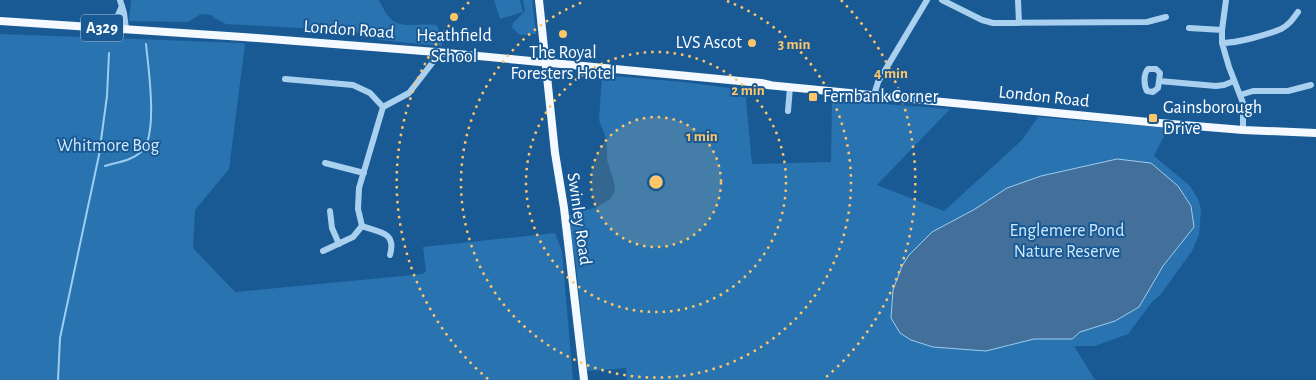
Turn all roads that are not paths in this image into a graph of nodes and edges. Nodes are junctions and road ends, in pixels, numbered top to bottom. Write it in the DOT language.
graph roads {
  1 [pos="539,0"];
  2 [pos="927,0"];
  3 [pos="942,0"];
  4 [pos="1018,0"];
  5 [pos="1226,0"];
  6 [pos="121,3"];
  7 [pos="1298,12"];
  8 [pos="1166,17"];
  9 [pos="0,21"];
  10 [pos="1019,23"];
  11 [pos="1189,28"];
  12 [pos="112,29"];
  13 [pos="126,30"];
  14 [pos="1222,30"];
  15 [pos="1222,43"];
  16 [pos="436,52"];
  17 [pos="545,62"];
  18 [pos="285,79"];
  19 [pos="1159,81"];
  20 [pos="1234,81"];
  21 [pos="1311,84"];
  22 [pos="790,88"];
  23 [pos="874,95"];
  24 [pos="1240,95"];
  25 [pos="383,107"];
  26 [pos="788,111"];
  27 [pos="1243,130"];
  28 [pos="1316,133"];
  29 [pos="325,163"];
  30 [pos="364,173"];
  31 [pos="330,211"];
  32 [pos="362,226"];
  33 [pos="339,244"];
  34 [pos="323,251"];
  35 [pos="390,255"];
  36 [pos="584,380"];
  1 -- 17 [label="main road, Swinley Road"];
  2 -- 23 [label="street"];
  3 -- 10 [label="street"];
  4 -- 10 [label="street"];
  5 -- 14 [label="street"];
  6 -- 12 [label="street"];
  6 -- 13 [label="street"];
  7 -- 15 [label="street"];
  8 -- 10 [label="street"];
  9 -- 12 [label="main road, London Road / A329"];
  11 -- 14 [label="street"];
  12 -- 13 [label="main road, London Road / A329"];
  13 -- 16 [label="main road, London Road / A329"];
  14 -- 15 [label="street"];
  15 -- 20 [label="street"];
  16 -- 17 [label="main road, London Road / A329"];
  16 -- 25 [label="street"];
  17 -- 22 [label="main road, London Road / A329"];
  17 -- 36 [label="main road, Swinley Road"];
  18 -- 25 [label="street"];
  19 -- 20 [label="street"];
  20 -- 24 [label="street"];
  21 -- 24 [label="street"];
  22 -- 23 [label="main road, London Road / A329"];
  22 -- 26 [label="street"];
  23 -- 27 [label="main road, London Road / A329"];
  24 -- 27 [label="street"];
  25 -- 30 [label="street"];
  27 -- 28 [label="main road, London Road / A329"];
  29 -- 30 [label="street"];
  30 -- 32 [label="street"];
  31 -- 33 [label="street"];
  32 -- 33 [label="street"];
  32 -- 35 [label="street"];
  33 -- 34 [label="street"];
}
